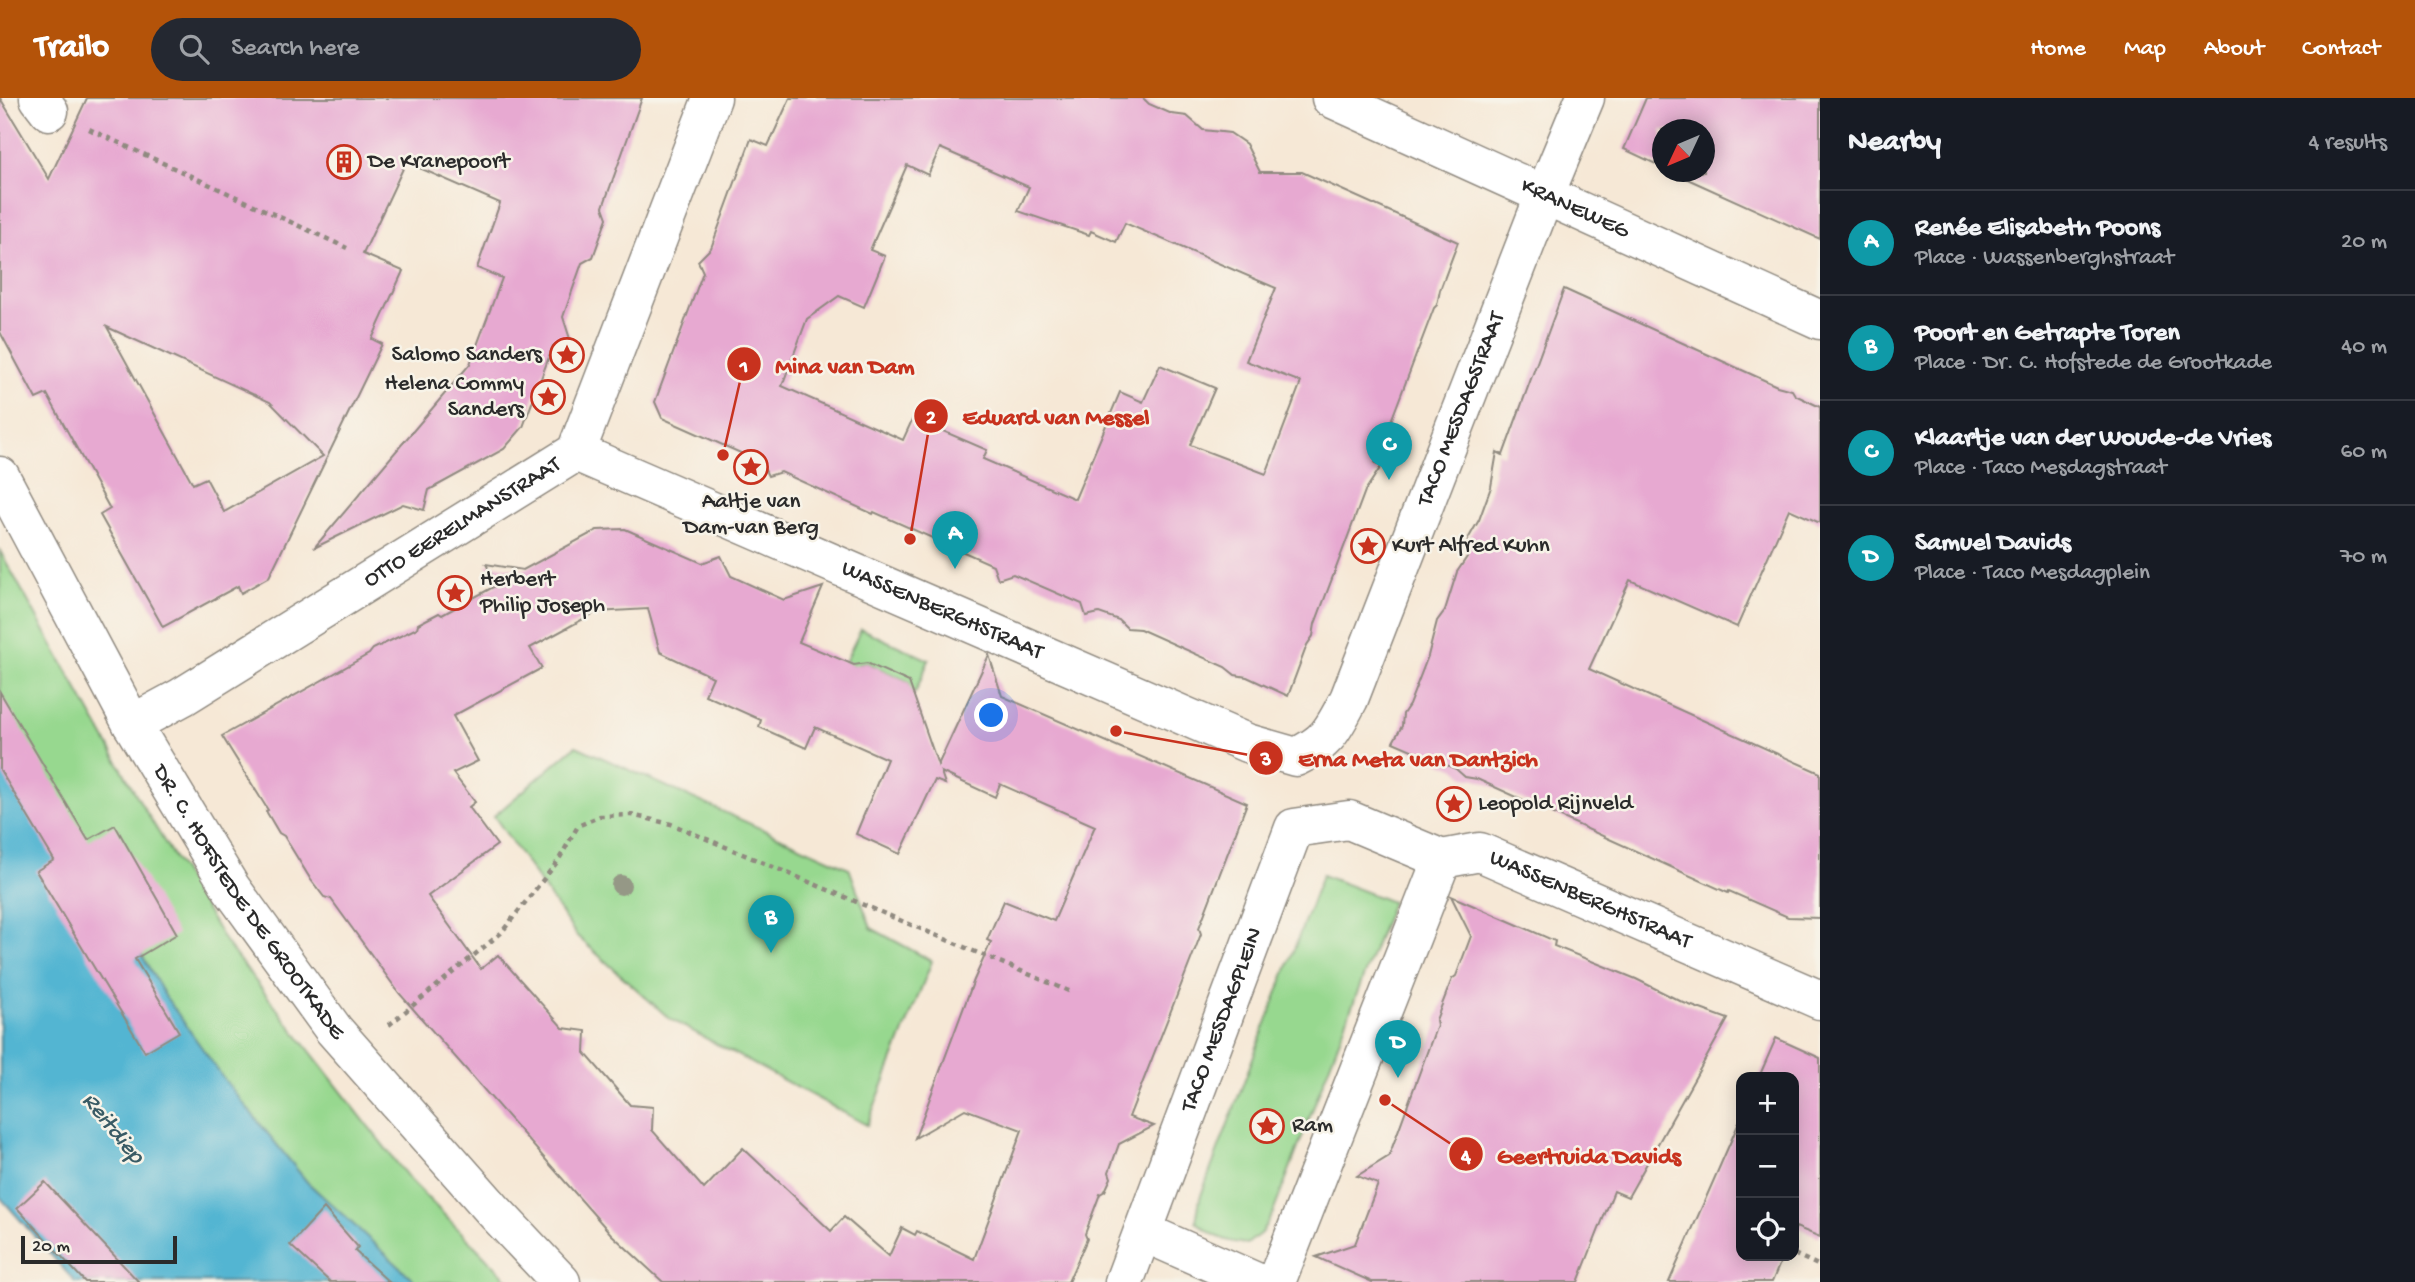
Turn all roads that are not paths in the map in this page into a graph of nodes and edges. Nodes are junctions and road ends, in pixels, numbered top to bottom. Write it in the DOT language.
graph roads {
  1 [pos="712,98"];
  2 [pos="1331,98"];
  3 [pos="1585,98"];
  4 [pos="1545,194"];
  5 [pos="1820,320"];
  6 [pos="576,452"];
  7 [pos="0,476"];
  8 [pos="132,724"];
  9 [pos="1309,750"];
  10 [pos="1442,859"];
  11 [pos="1820,1000"];
  12 [pos="1143,1232"];
  13 [pos="561,1282"];
  14 [pos="1124,1282"];
  15 [pos="1256,1282"];
  16 [pos="1276,1282"];
  1 -- 6 [label="street, OTTO EERELMANSTRAAT"];
  2 -- 4 [label="street, KRANEWEG"];
  3 -- 4 [label="street, TACO MESDAGSTRAAT"];
  4 -- 5 [label="street, KRANEWEG"];
  4 -- 9 [label="street, TACO MESDAGSTRAAT"];
  6 -- 8 [label="street, OTTO EERELMANSTRAAT"];
  6 -- 9 [label="street, WASSENBERGHSTRAAT"];
  7 -- 8 [label="street, DR. C. HOFSTEDE DE GROOTKADE"];
  8 -- 13 [label="street, DR. C. HOFSTEDE DE GROOTKADE"];
  10 -- 11 [label="street, WASSENBERGHSTRAAT"];
  10 -- 12 [label="street, TACO MESDAGPLEIN"];
  10 -- 16 [label="street"];
  12 -- 14 [label="street"];
  12 -- 15 [label="street"];
}
